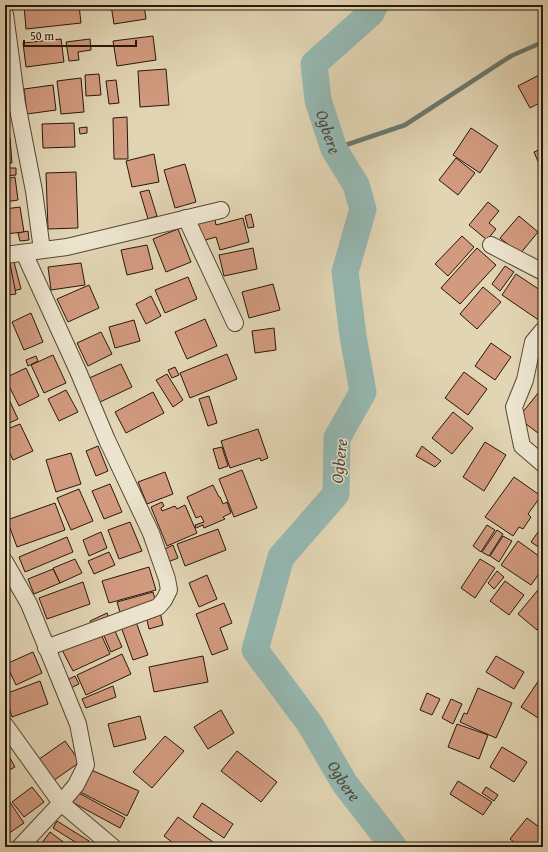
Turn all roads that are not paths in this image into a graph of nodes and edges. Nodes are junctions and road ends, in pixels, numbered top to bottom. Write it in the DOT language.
graph roads {
  1 [pos="5,14"];
  2 [pos="221,210"];
  3 [pos="186,218"];
  4 [pos="491,245"];
  5 [pos="42,250"];
  6 [pos="24,253"];
  7 [pos="5,255"];
  8 [pos="543,272"];
  9 [pos="235,323"];
  10 [pos="543,330"];
  11 [pos="543,464"];
  12 [pos="5,562"];
  13 [pos="46,648"];
  14 [pos="5,725"];
  15 [pos="61,803"];
  16 [pos="20,847"];
  17 [pos="113,847"];
  1 -- 5 [label="street"];
  2 -- 3 [label="street"];
  3 -- 5 [label="street"];
  3 -- 9 [label="street"];
  4 -- 8 [label="street"];
  5 -- 6 [label="street"];
  6 -- 7 [label="street"];
  6 -- 13 [label="street"];
  10 -- 11 [label="street"];
  12 -- 13 [label="street"];
  13 -- 15 [label="street"];
  14 -- 15 [label="street"];
  15 -- 16 [label="street"];
  15 -- 17 [label="street"];
}
